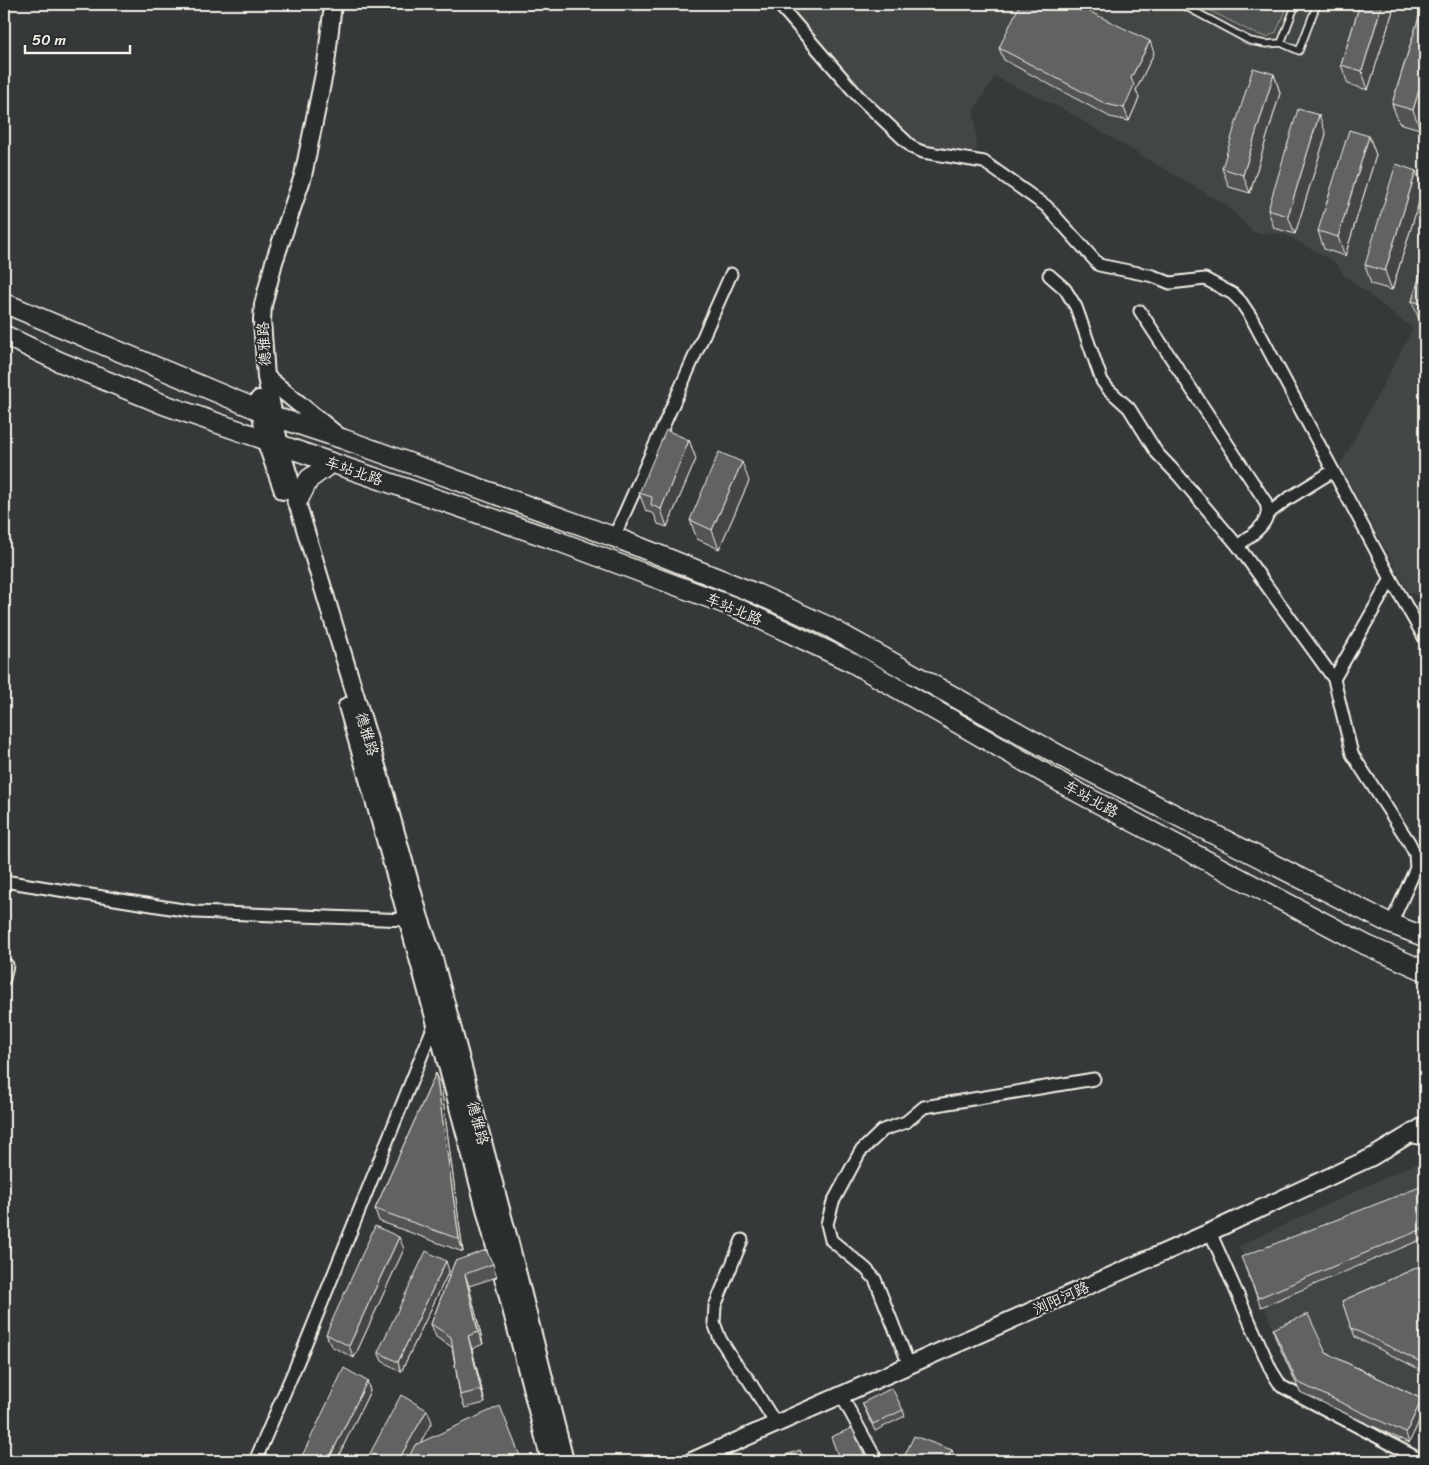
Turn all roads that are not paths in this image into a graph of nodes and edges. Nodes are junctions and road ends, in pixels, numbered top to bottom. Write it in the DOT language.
graph roads {
  1 [pos="325,4"];
  2 [pos="333,4"];
  3 [pos="776,4"];
  4 [pos="1181,4"];
  5 [pos="1296,4"];
  6 [pos="1317,4"];
  7 [pos="1280,43"];
  8 [pos="731,274"];
  9 [pos="1049,275"];
  10 [pos="4,303"];
  11 [pos="1140,310"];
  12 [pos="4,335"];
  13 [pos="266,377"];
  14 [pos="267,413"];
  15 [pos="343,439"];
  16 [pos="272,443"];
  17 [pos="331,463"];
  18 [pos="1333,471"];
  19 [pos="297,502"];
  20 [pos="1269,513"];
  21 [pos="614,537"];
  22 [pos="1238,546"];
  23 [pos="1391,579"];
  24 [pos="1425,639"];
  25 [pos="1334,680"];
  26 [pos="4,881"];
  27 [pos="408,920"];
  28 [pos="1392,924"];
  29 [pos="1425,937"];
  30 [pos="7,965"];
  31 [pos="1425,971"];
  32 [pos="4,979"];
  33 [pos="436,1020"];
  34 [pos="1094,1079"];
  35 [pos="1425,1125"];
  36 [pos="1407,1136"];
  37 [pos="1425,1139"];
  38 [pos="1210,1232"];
  39 [pos="742,1240"];
  40 [pos="909,1365"];
  41 [pos="841,1395"];
  42 [pos="776,1424"];
  43 [pos="255,1461"];
  44 [pos="550,1461"];
  45 [pos="565,1461"];
  46 [pos="692,1461"];
  47 [pos="877,1461"];
  48 [pos="1424,1461"];
  1 -- 14 [label="street, 德雅路"];
  2 -- 13 [label="street, 德雅路"];
  3 -- 18 [label="street"];
  4 -- 7 [label="lane"];
  5 -- 7 [label="lane"];
  6 -- 7 [label="lane"];
  8 -- 21 [label="street"];
  9 -- 22 [label="street"];
  10 -- 14 [label="main road, 车站北路"];
  11 -- 20 [label="street"];
  12 -- 16 [label="main road, 车站北路"];
  13 -- 14 [label="street, 德雅路"];
  13 -- 15 [label="street"];
  14 -- 15 [label="main road, 车站北路"];
  14 -- 16 [label="street, 德雅路"];
  15 -- 21 [label="main road, 车站北路"];
  16 -- 17 [label="main road, 车站北路"];
  16 -- 19 [label="street, 德雅路"];
  16 -- 27 [label="street, 德雅路"];
  17 -- 19 [label="main road"];
  17 -- 31 [label="main road, 车站北路"];
  18 -- 20 [label="street"];
  18 -- 23 [label="street"];
  19 -- 45 [label="street, 德雅路"];
  20 -- 22 [label="street"];
  21 -- 28 [label="main road, 车站北路"];
  22 -- 25 [label="street"];
  23 -- 24 [label="street"];
  23 -- 25 [label="street"];
  25 -- 28 [label="street"];
  26 -- 27 [label="street"];
  27 -- 33 [label="street, 德雅路"];
  28 -- 29 [label="main road, 车站北路"];
  30 -- 32 [label="street"];
  33 -- 43 [label="street"];
  33 -- 44 [label="street, 德雅路"];
  34 -- 40 [label="street"];
  35 -- 36 [label="street, 浏阳河路"];
  36 -- 37 [label="street"];
  36 -- 38 [label="street, 浏阳河路"];
  38 -- 40 [label="street, 浏阳河路"];
  38 -- 48 [label="street"];
  39 -- 42 [label="street"];
  40 -- 41 [label="street, 浏阳河路"];
  41 -- 42 [label="street, 浏阳河路"];
  41 -- 47 [label="street"];
  42 -- 46 [label="street, 浏阳河路"];
}
